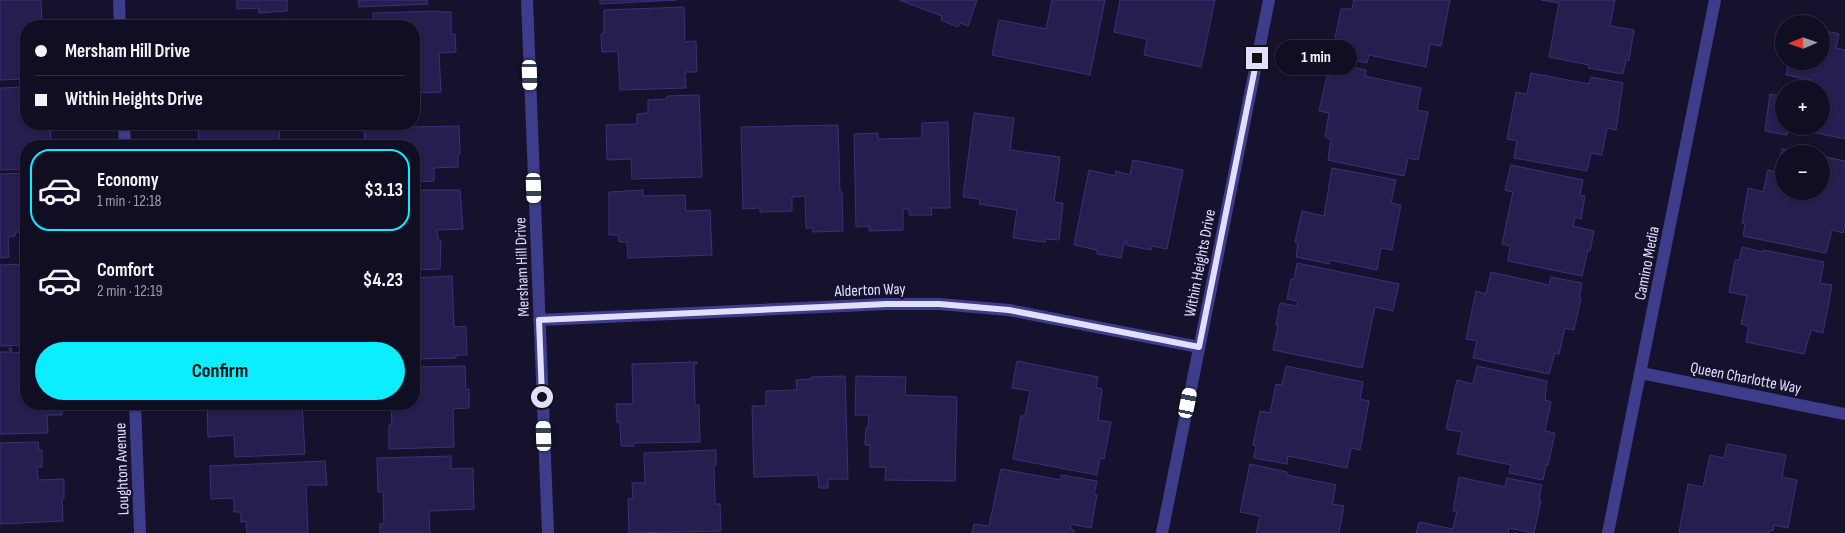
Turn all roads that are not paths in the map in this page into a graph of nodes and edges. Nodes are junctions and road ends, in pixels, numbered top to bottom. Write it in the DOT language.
graph roads {
  1 [pos="119,0"];
  2 [pos="527,0"];
  3 [pos="1269,0"];
  4 [pos="1715,0"];
  5 [pos="120,20"];
  6 [pos="539,320"];
  7 [pos="1199,347"];
  8 [pos="1641,372"];
  9 [pos="135,410"];
  10 [pos="1845,414"];
  11 [pos="140,533"];
  12 [pos="548,533"];
  13 [pos="1162,533"];
  14 [pos="1608,533"];
  1 -- 5 [label="street"];
  2 -- 6 [label="street, Mersham Hill Drive"];
  3 -- 7 [label="street, Within Heights Drive"];
  4 -- 8 [label="street, Camino Media"];
  6 -- 7 [label="street, Alderton Way"];
  6 -- 12 [label="street, Mersham Hill Drive"];
  7 -- 13 [label="street, Within Heights Drive"];
  8 -- 10 [label="street, Queen Charlotte Way"];
  8 -- 14 [label="street, Camino Media"];
  9 -- 11 [label="street, Loughton Avenue"];
}
